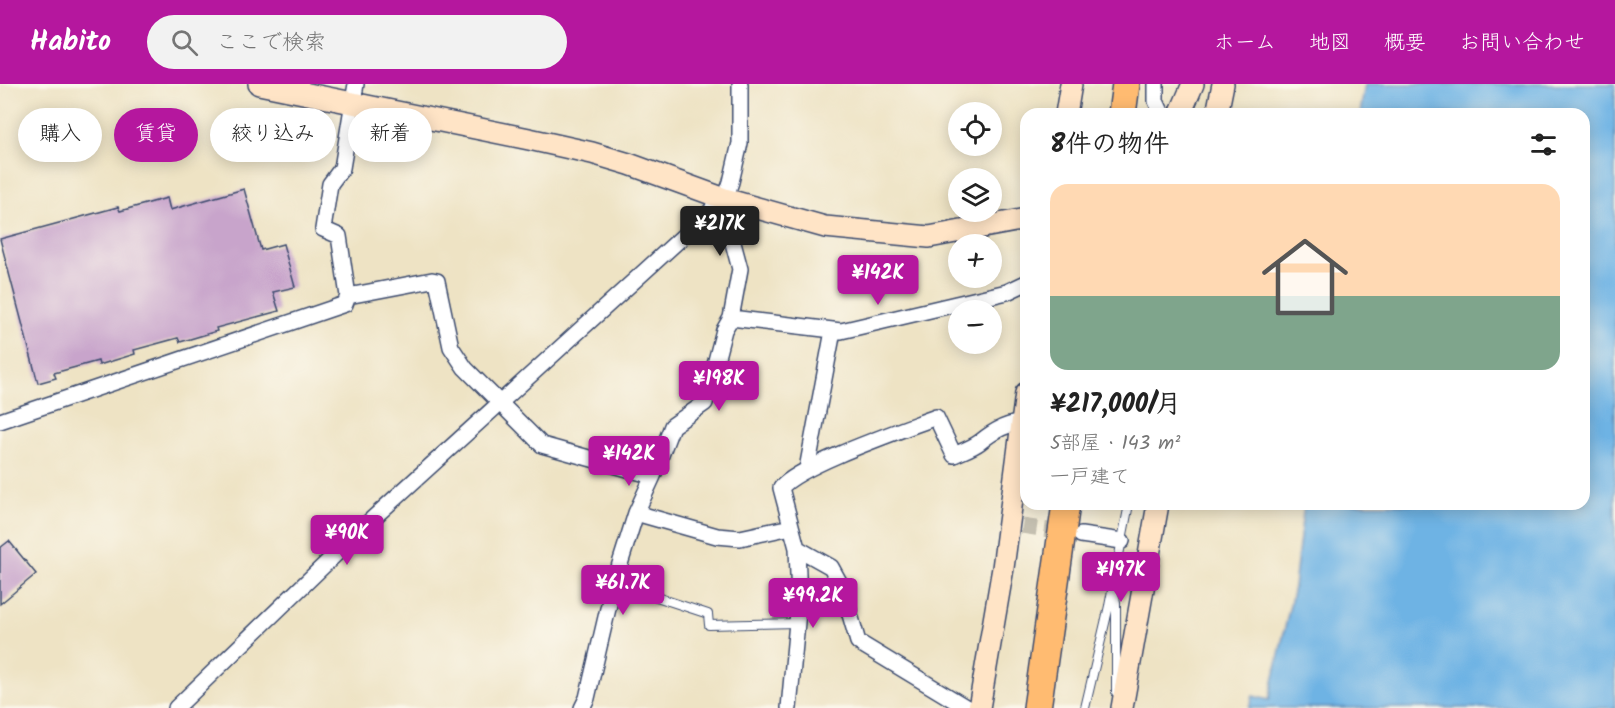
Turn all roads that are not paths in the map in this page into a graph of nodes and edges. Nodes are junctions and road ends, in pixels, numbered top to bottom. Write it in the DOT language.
graph roads {
  1 [pos="259,84"];
  2 [pos="740,84"];
  3 [pos="1071,84"];
  4 [pos="1126,84"];
  5 [pos="1156,84"];
  6 [pos="1193,84"];
  7 [pos="1223,84"];
  8 [pos="354,93"];
  9 [pos="1067,108"];
  10 [pos="1123,108"];
  11 [pos="1159,108"];
  12 [pos="1183,108"];
  13 [pos="1218,108"];
  14 [pos="721,198"];
  15 [pos="1020,220"];
  16 [pos="1020,286"];
  17 [pos="348,296"];
  18 [pos="731,318"];
  19 [pos="832,331"];
  20 [pos="500,404"];
  21 [pos="0,421"];
  22 [pos="1020,423"];
  23 [pos="1020,452"];
  24 [pos="807,469"];
  25 [pos="653,476"];
  26 [pos="1065,510"];
  27 [pos="1128,510"];
  28 [pos="1157,510"];
  29 [pos="636,513"];
  30 [pos="790,527"];
  31 [pos="1081,535"];
  32 [pos="1122,541"];
  33 [pos="797,548"];
  34 [pos="614,583"];
  35 [pos="1113,587"];
  36 [pos="797,623"];
  37 [pos="176,708"];
  38 [pos="582,708"];
  39 [pos="789,708"];
  40 [pos="967,708"];
  41 [pos="979,708"];
  42 [pos="1037,708"];
  43 [pos="1085,708"];
  44 [pos="1120,708"];
  1 -- 8 [label="street"];
  2 -- 14 [label="street"];
  3 -- 9 [label="street"];
  4 -- 10 [label="highway"];
  5 -- 11 [label="street"];
  6 -- 12 [label="street"];
  7 -- 13 [label="street"];
  8 -- 14 [label="street"];
  8 -- 17 [label="street"];
  14 -- 15 [label="street"];
  14 -- 18 [label="street"];
  14 -- 20 [label="street"];
  16 -- 19 [label="street"];
  17 -- 20 [label="street"];
  17 -- 21 [label="street"];
  18 -- 19 [label="street"];
  18 -- 25 [label="street"];
  19 -- 24 [label="street"];
  20 -- 25 [label="street"];
  20 -- 37 [label="street"];
  22 -- 24 [label="street"];
  23 -- 41 [label="street"];
  24 -- 30 [label="street"];
  25 -- 29 [label="street"];
  26 -- 42 [label="highway"];
  27 -- 32 [label="lane"];
  28 -- 44 [label="street"];
  29 -- 30 [label="street"];
  29 -- 34 [label="street"];
  30 -- 33 [label="street"];
  31 -- 32 [label="street"];
  32 -- 35 [label="lane"];
  33 -- 36 [label="street"];
  33 -- 40 [label="street"];
  34 -- 36 [label="lane"];
  34 -- 38 [label="street"];
  35 -- 43 [label="lane"];
  35 -- 44 [label="lane"];
  36 -- 39 [label="street"];
}
